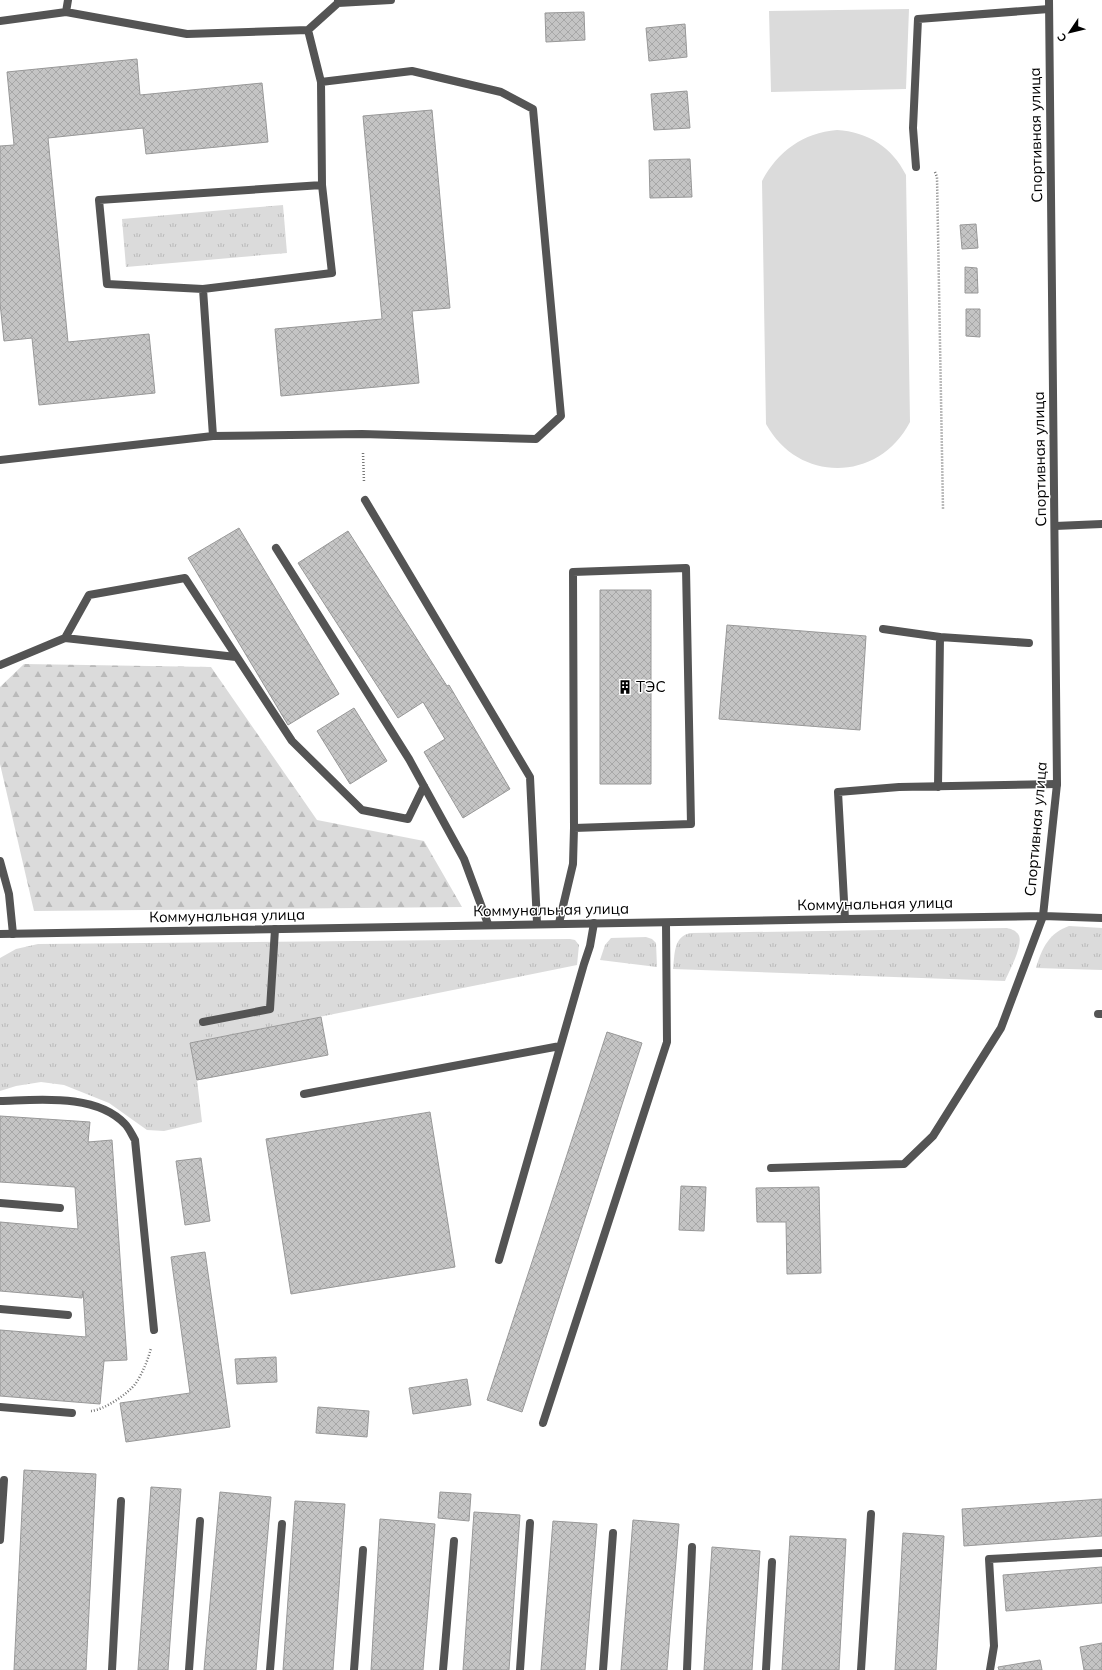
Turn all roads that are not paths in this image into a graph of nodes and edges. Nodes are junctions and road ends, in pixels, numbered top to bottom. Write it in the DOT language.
graph roads {
  1 [pos="68,0"];
  2 [pos="386,0"];
  3 [pos="391,0"];
  4 [pos="338,1"];
  5 [pos="1049,4"];
  6 [pos="66,12"];
  7 [pos="0,21"];
  8 [pos="308,30"];
  9 [pos="321,82"];
  10 [pos="916,167"];
  11 [pos="322,185"];
  12 [pos="203,289"];
  13 [pos="213,436"];
  14 [pos="0,460"];
  15 [pos="365,500"];
  16 [pos="1102,524"];
  17 [pos="1054,526"];
  18 [pos="276,548"];
  19 [pos="883,629"];
  20 [pos="940,637"];
  21 [pos="65,638"];
  22 [pos="1029,643"];
  23 [pos="236,657"];
  24 [pos="0,665"];
  25 [pos="1057,784"];
  26 [pos="424,786"];
  27 [pos="938,787"];
  28 [pos="574,828"];
  29 [pos="0,861"];
  30 [pos="1043,916"];
  31 [pos="1102,918"];
  32 [pos="845,919"];
  33 [pos="559,923"];
  34 [pos="594,923"];
  35 [pos="666,923"];
  36 [pos="488,924"];
  37 [pos="537,924"];
  38 [pos="274,929"];
  39 [pos="0,934"];
  40 [pos="13,934"];
  41 [pos="203,1022"];
  42 [pos="560,1046"];
  43 [pos="304,1094"];
  44 [pos="0,1101"];
  45 [pos="771,1168"];
  46 [pos="0,1203"];
  47 [pos="60,1208"];
  48 [pos="499,1260"];
  49 [pos="0,1309"];
  50 [pos="68,1315"];
  51 [pos="154,1330"];
  52 [pos="0,1407"];
  53 [pos="72,1413"];
  54 [pos="544,1423"];
  55 [pos="4,1480"];
  56 [pos="121,1501"];
  57 [pos="872,1514"];
  58 [pos="200,1521"];
  59 [pos="530,1523"];
  60 [pos="282,1524"];
  61 [pos="613,1533"];
  62 [pos="0,1540"];
  63 [pos="454,1541"];
  64 [pos="692,1547"];
  65 [pos="363,1550"];
  66 [pos="1102,1553"];
  67 [pos="772,1562"];
  68 [pos="112,1670"];
  69 [pos="190,1670"];
  70 [pos="270,1670"];
  71 [pos="354,1670"];
  72 [pos="443,1670"];
  73 [pos="520,1670"];
  74 [pos="603,1670"];
  75 [pos="687,1670"];
  76 [pos="766,1670"];
  77 [pos="861,1670"];
  78 [pos="990,1670"];
  1 -- 6 [label="street"];
  2 -- 3 [label="street"];
  2 -- 4 [label="street"];
  4 -- 8 [label="street"];
  5 -- 10 [label="street"];
  5 -- 17 [label="street, Спортивная улица"];
  6 -- 7 [label="street"];
  6 -- 8 [label="street"];
  8 -- 9 [label="street"];
  9 -- 11 [label="street"];
  9 -- 13 [label="street"];
  11 -- 12 [label="street"];
  11 -- 12 [label="street"];
  12 -- 13 [label="street"];
  13 -- 14 [label="street"];
  15 -- 37 [label="street"];
  16 -- 17 [label="street"];
  17 -- 25 [label="street, Спортивная улица"];
  18 -- 26 [label="street"];
  19 -- 20 [label="street"];
  20 -- 22 [label="street"];
  20 -- 27 [label="street"];
  21 -- 23 [label="street"];
  21 -- 23 [label="street"];
  21 -- 24 [label="street"];
  23 -- 26 [label="street"];
  25 -- 27 [label="street"];
  25 -- 30 [label="street, Спортивная улица"];
  26 -- 36 [label="street"];
  27 -- 32 [label="street"];
  28 -- 28 [label="street"];
  28 -- 33 [label="street"];
  29 -- 40 [label="street"];
  30 -- 31 [label="street, Коммунальная улица"];
  30 -- 32 [label="street, Коммунальная улица"];
  30 -- 45 [label="street, Спортивная улица"];
  32 -- 35 [label="street, Коммунальная улица"];
  33 -- 34 [label="street, Коммунальная улица"];
  33 -- 37 [label="street, Коммунальная улица"];
  34 -- 35 [label="street, Коммунальная улица"];
  34 -- 42 [label="street"];
  35 -- 54 [label="street"];
  36 -- 37 [label="street, Коммунальная улица"];
  36 -- 38 [label="street, Коммунальная улица"];
  38 -- 40 [label="street, Коммунальная улица"];
  38 -- 41 [label="street"];
  39 -- 40 [label="street, Коммунальная улица"];
  42 -- 43 [label="street"];
  42 -- 48 [label="street"];
  44 -- 51 [label="street"];
  46 -- 47 [label="street"];
  49 -- 50 [label="street"];
  52 -- 53 [label="street"];
  55 -- 62 [label="street"];
  56 -- 68 [label="street"];
  57 -- 77 [label="street"];
  58 -- 69 [label="street"];
  59 -- 73 [label="street"];
  60 -- 70 [label="street"];
  61 -- 74 [label="street"];
  63 -- 72 [label="street"];
  64 -- 75 [label="street"];
  65 -- 71 [label="street"];
  66 -- 78 [label="street"];
  67 -- 76 [label="street"];
}
